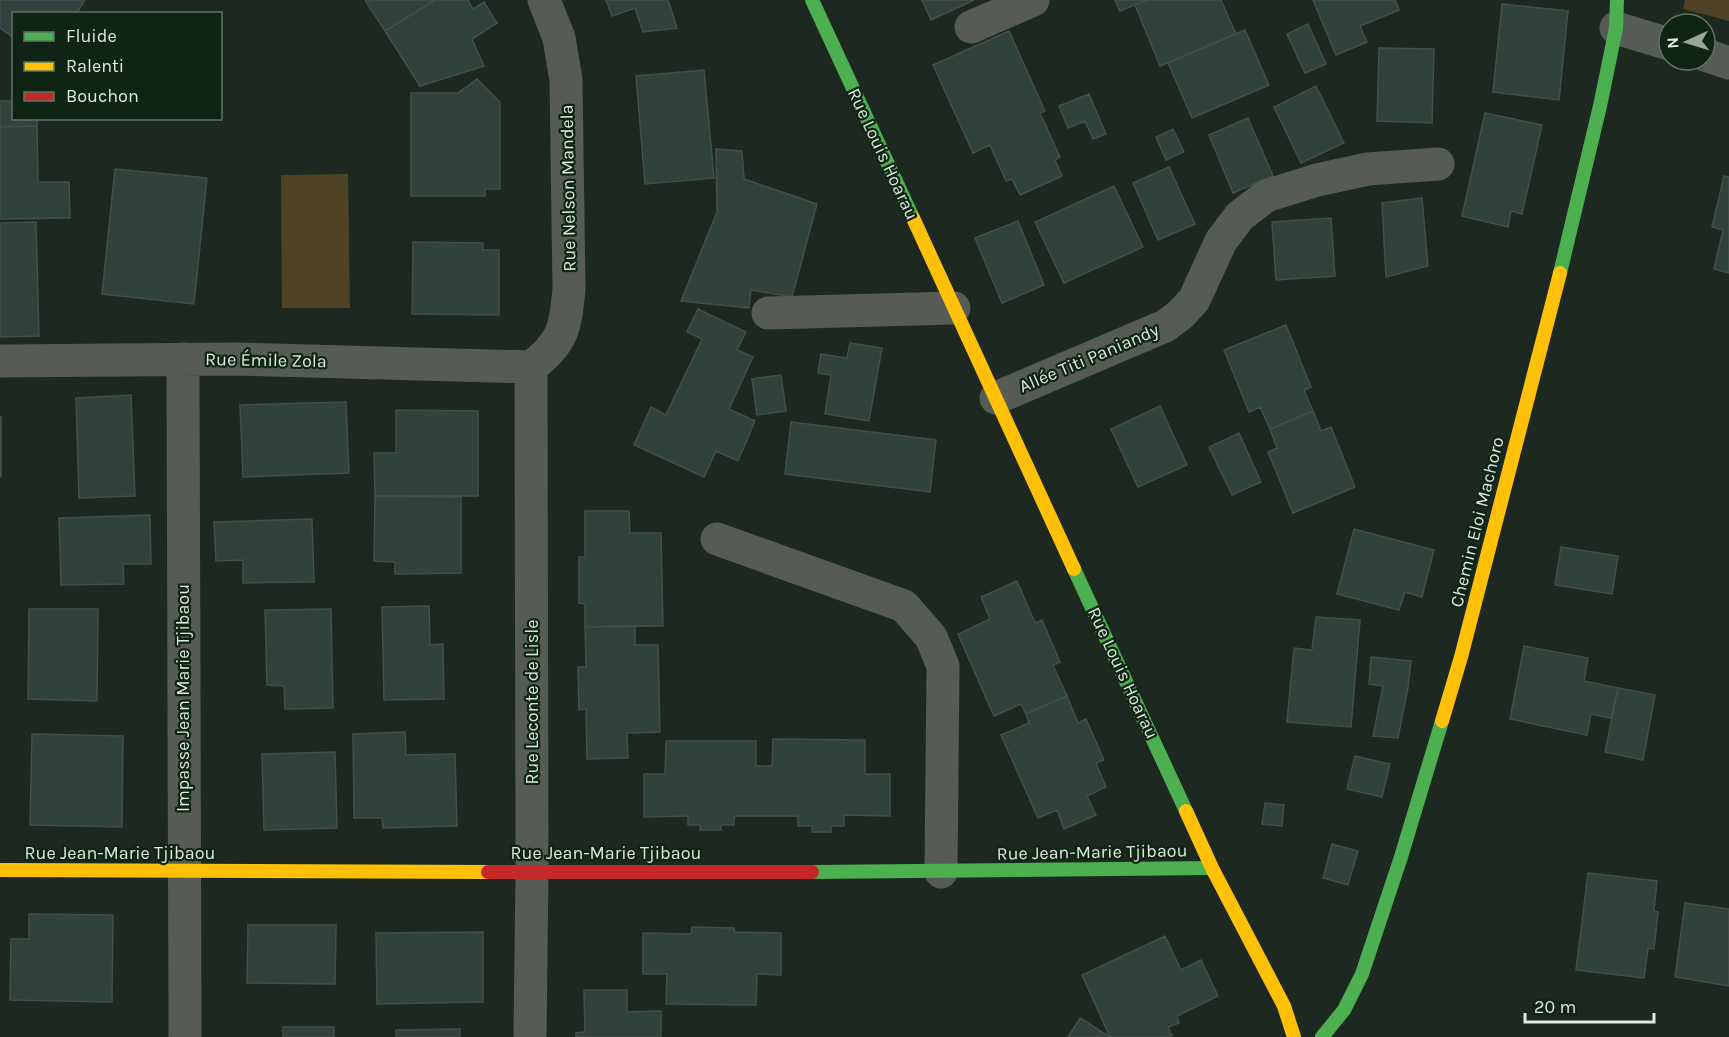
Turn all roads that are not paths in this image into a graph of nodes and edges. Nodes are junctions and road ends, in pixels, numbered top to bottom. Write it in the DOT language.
graph roads {
  1 [pos="544,0"];
  2 [pos="812,0"];
  3 [pos="1033,0"];
  4 [pos="1617,14"];
  5 [pos="971,27"];
  6 [pos="1657,37"];
  7 [pos="1437,164"];
  8 [pos="954,308"];
  9 [pos="768,313"];
  10 [pos="183,359"];
  11 [pos="0,361"];
  12 [pos="531,367"];
  13 [pos="996,398"];
  14 [pos="717,539"];
  15 [pos="1212,868"];
  16 [pos="0,870"];
  17 [pos="532,871"];
  18 [pos="183,872"];
  19 [pos="941,872"];
  20 [pos="185,1037"];
  21 [pos="530,1037"];
  22 [pos="1294,1037"];
  23 [pos="1322,1037"];
  1 -- 12 [label="street, Rue Nelson Mandela"];
  2 -- 8 [label="street, Rue Louis Hoarau"];
  3 -- 5 [label="street"];
  4 -- 6 [label="street"];
  4 -- 23 [label="street, Chemin Eloi Machoro"];
  7 -- 13 [label="street, Allée Titi Paniandy"];
  8 -- 9 [label="street"];
  8 -- 13 [label="street, Rue Louis Hoarau"];
  10 -- 11 [label="street, Rue Émile Zola"];
  10 -- 12 [label="street, Rue Émile Zola"];
  10 -- 18 [label="street, Impasse Jean Marie Tjibaou"];
  12 -- 17 [label="street, Rue Leconte de Lisle"];
  13 -- 15 [label="street, Rue Louis Hoarau"];
  14 -- 19 [label="street"];
  15 -- 19 [label="street, Rue Jean-Marie Tjibaou"];
  15 -- 22 [label="street, Rue Louis Hoarau"];
  16 -- 18 [label="street, Rue Jean-Marie Tjibaou"];
  17 -- 18 [label="street, Rue Jean-Marie Tjibaou"];
  17 -- 19 [label="street, Rue Jean-Marie Tjibaou"];
  17 -- 21 [label="street, Rue Leconte de Lisle"];
  18 -- 20 [label="street, Impasse Jean Marie Tjibaou"];
}
